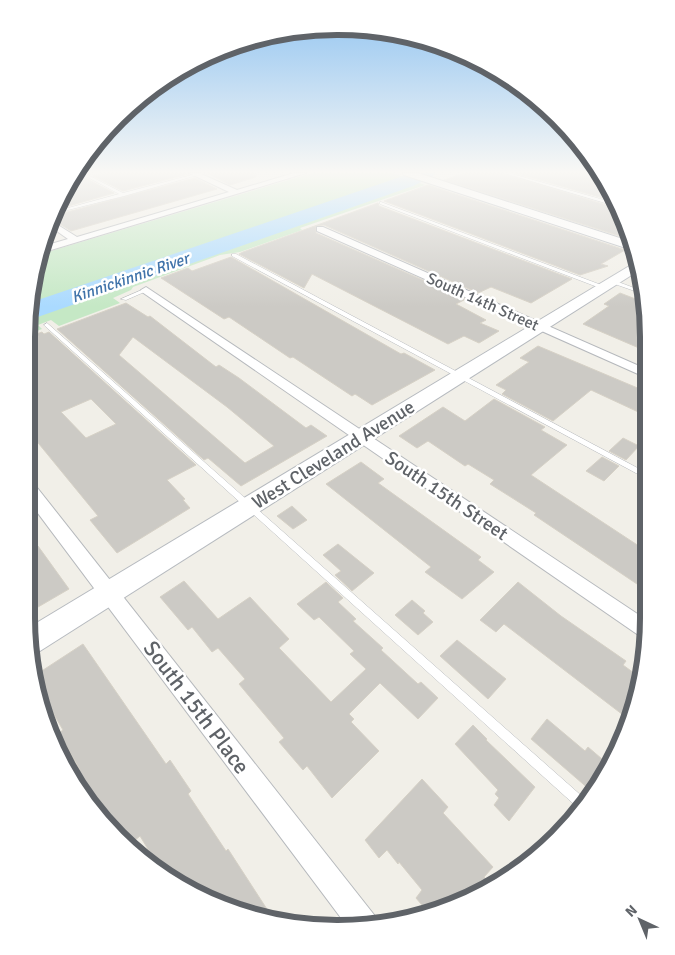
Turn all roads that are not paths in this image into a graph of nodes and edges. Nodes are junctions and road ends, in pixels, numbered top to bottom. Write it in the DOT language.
graph roads {
  1 [pos="150,218"];
  2 [pos="421,218"];
  3 [pos="545,218"];
  4 [pos="56,227"];
  5 [pos="320,229"];
  6 [pos="75,240"];
  7 [pos="625,244"];
  8 [pos="48,248"];
  9 [pos="234,255"];
  10 [pos="632,269"];
  11 [pos="606,284"];
  12 [pos="146,290"];
  13 [pos="636,292"];
  14 [pos="124,298"];
  15 [pos="47,325"];
  16 [pos="539,326"];
  17 [pos="640,371"];
  18 [pos="459,376"];
  19 [pos="361,436"];
  20 [pos="640,472"];
  21 [pos="35,498"];
  22 [pos="249,506"];
  23 [pos="110,593"];
  24 [pos="640,626"];
  25 [pos="36,638"];
  26 [pos="577,802"];
  27 [pos="359,919"];
  1 -- 6 [label="street"];
  2 -- 11 [label="lane"];
  3 -- 7 [label="street"];
  4 -- 6 [label="street"];
  5 -- 16 [label="street, South 14th Street"];
  6 -- 8 [label="street"];
  9 -- 18 [label="lane"];
  10 -- 11 [label="street, West Cleveland Avenue"];
  11 -- 13 [label="lane"];
  11 -- 16 [label="street, West Cleveland Avenue"];
  12 -- 14 [label="lane"];
  12 -- 19 [label="street, South 15th Street"];
  15 -- 22 [label="lane"];
  16 -- 17 [label="street, South 14th Street"];
  16 -- 18 [label="street, West Cleveland Avenue"];
  18 -- 19 [label="street, West Cleveland Avenue"];
  18 -- 20 [label="lane"];
  19 -- 22 [label="street, West Cleveland Avenue"];
  19 -- 24 [label="street, South 15th Street"];
  21 -- 23 [label="street, South 15th Place"];
  22 -- 23 [label="street, West Cleveland Avenue"];
  22 -- 26 [label="lane"];
  23 -- 25 [label="street, West Cleveland Avenue"];
  23 -- 27 [label="street, South 15th Place"];
}
